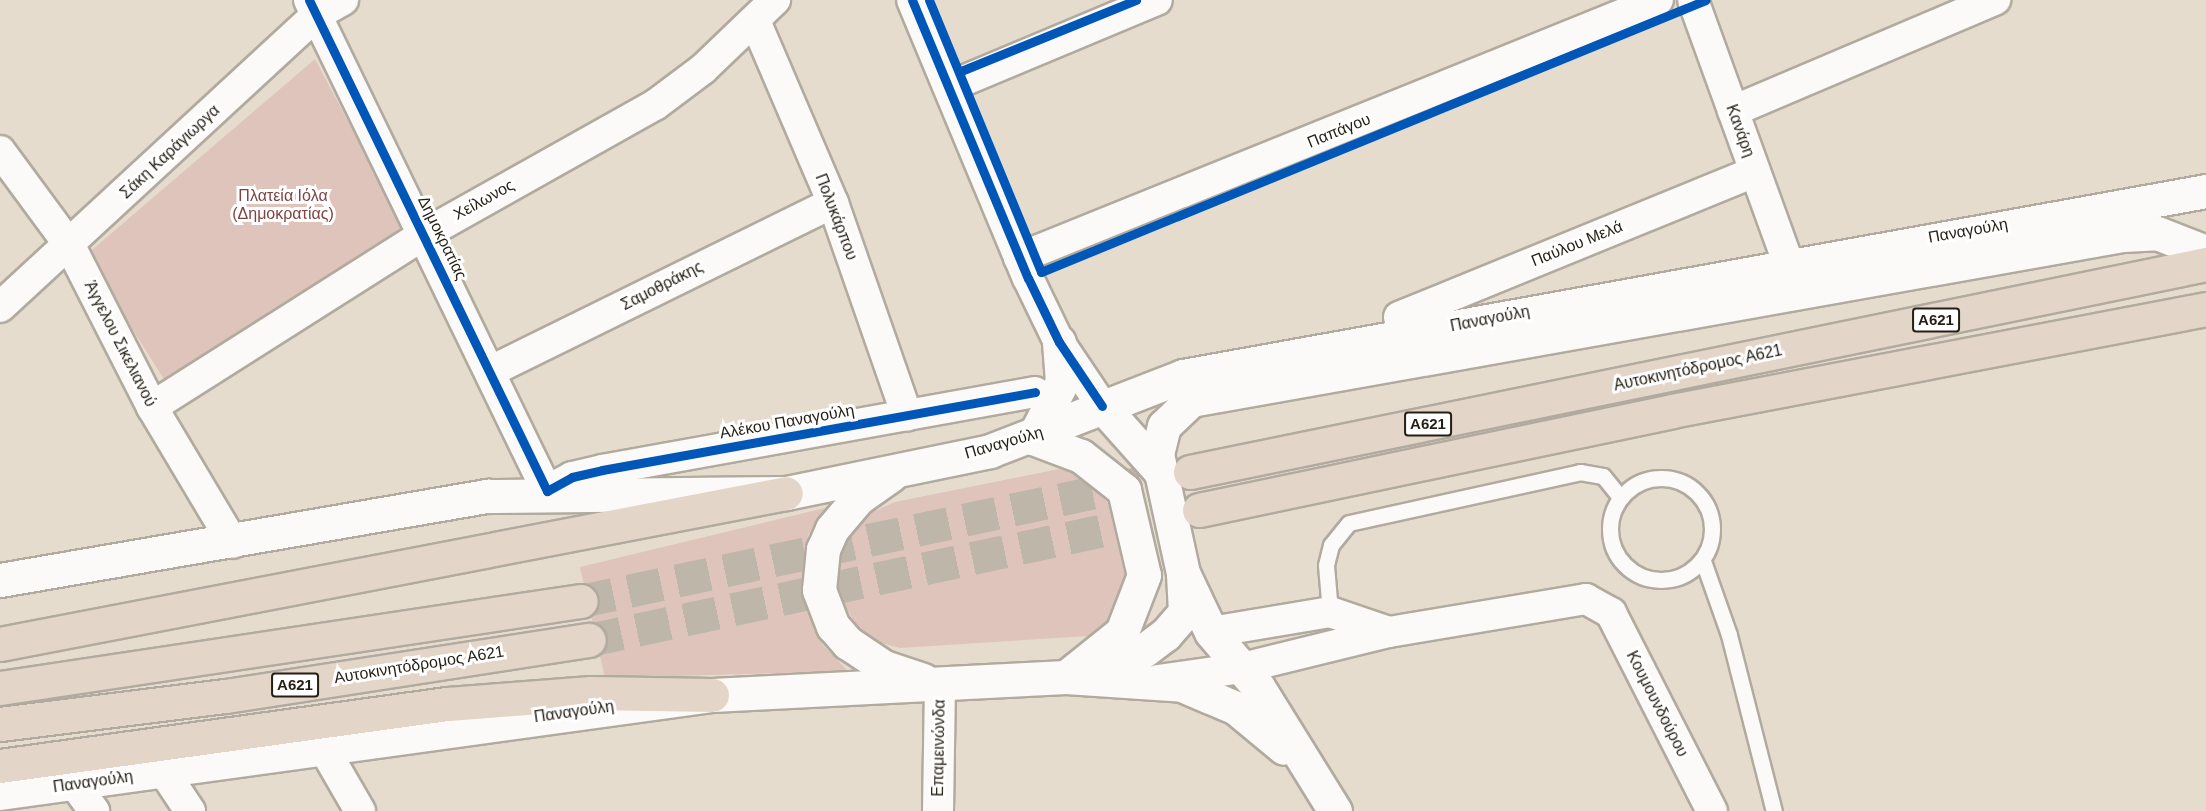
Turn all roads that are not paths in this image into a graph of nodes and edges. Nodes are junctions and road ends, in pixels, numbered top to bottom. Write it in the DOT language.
graph roads {
  1 [pos="343,0"];
  2 [pos="912,0"];
  3 [pos="1157,0"];
  4 [pos="1658,0"];
  5 [pos="1693,0"];
  6 [pos="1995,0"];
  7 [pos="312,8"];
  8 [pos="765,11"];
  9 [pos="951,86"];
  10 [pos="1733,111"];
  11 [pos="0,151"];
  12 [pos="1755,172"];
  13 [pos="2206,190"];
  14 [pos="833,203"];
  15 [pos="423,235"];
  16 [pos="70,246"];
  17 [pos="2206,252"];
  18 [pos="1019,258"];
  19 [pos="1788,262"];
  20 [pos="2206,264"];
  21 [pos="0,307"];
  22 [pos="2206,309"];
  23 [pos="1399,317"];
  24 [pos="1059,342"];
  25 [pos="491,371"];
  26 [pos="1035,392"];
  27 [pos="1102,406"];
  28 [pos="152,407"];
  29 [pos="906,416"];
  30 [pos="1033,438"];
  31 [pos="902,467"];
  32 [pos="1175,471"];
  33 [pos="547,491"];
  34 [pos="786,493"];
  35 [pos="1620,497"];
  36 [pos="1199,510"];
  37 [pos="233,543"];
  38 [pos="1703,561"];
  39 [pos="1183,573"];
  40 [pos="1144,575"];
  41 [pos="0,580"];
  42 [pos="581,601"];
  43 [pos="1597,602"];
  44 [pos="1185,612"];
  45 [pos="1330,612"];
  46 [pos="1211,632"];
  47 [pos="1389,632"];
  48 [pos="589,640"];
  49 [pos="0,644"];
  50 [pos="1242,668"];
  51 [pos="1066,677"];
  52 [pos="1152,680"];
  53 [pos="940,684"];
  54 [pos="0,688"];
  55 [pos="712,695"];
  56 [pos="0,724"];
  57 [pos="323,747"];
  58 [pos="0,766"];
  59 [pos="1311,769"];
  60 [pos="164,772"];
  61 [pos="0,793"];
  62 [pos="85,798"];
  63 [pos="190,811"];
  64 [pos="360,811"];
  65 [pos="938,811"];
  66 [pos="1335,811"];
  67 [pos="1712,811"];
  68 [pos="1774,811"];
  1 -- 7 [label="street, Σάκη Καράγιωργα"];
  2 -- 9 [label="street"];
  3 -- 9 [label="street"];
  4 -- 18 [label="street, Παπάγου"];
  5 -- 10 [label="street, Κανάρη"];
  6 -- 10 [label="street"];
  7 -- 15 [label="street, Δημοκρατίας"];
  7 -- 16 [label="street, Σάκη Καράγιωργα"];
  8 -- 14 [label="street, Πολυκάρπου"];
  8 -- 15 [label="street, Χείλωνος"];
  9 -- 18 [label="street"];
  10 -- 12 [label="street, Κανάρη"];
  11 -- 16 [label="street, Άγγελου Σικελιανού"];
  12 -- 19 [label="street, Κανάρη"];
  12 -- 23 [label="street, Παύλου Μελά"];
  13 -- 19 [label="main road, Παναγούλη"];
  14 -- 25 [label="street, Σαμοθράκης"];
  14 -- 29 [label="street, Πολυκάρπου"];
  15 -- 25 [label="street, Δημοκρατίας"];
  15 -- 28 [label="street, Χείλωνος"];
  16 -- 21 [label="street, Σάκη Καράγιωργα"];
  16 -- 28 [label="street, Άγγελου Σικελιανού"];
  17 -- 32 [label="main road, Παναγούλη"];
  18 -- 24 [label="street"];
  19 -- 27 [label="main road, Παναγούλη"];
  20 -- 32 [label="highway, Αυτοκινητόδρομος Α621 / Α621"];
  22 -- 36 [label="highway, Α621"];
  24 -- 27 [label="street"];
  24 -- 30 [label="main road"];
  25 -- 33 [label="street, Δημοκρατίας"];
  26 -- 29 [label="street, Αλέκου Παναγούλη"];
  27 -- 30 [label="main road, Παναγούλη"];
  27 -- 32 [label="main road"];
  28 -- 37 [label="street, Άγγελου Σικελιανού"];
  29 -- 33 [label="street, Αλέκου Παναγούλη"];
  30 -- 31 [label="main road, Παναγούλη"];
  30 -- 40 [label="main road"];
  31 -- 34 [label="main road, Παναγούλη"];
  31 -- 53 [label="main road"];
  32 -- 39 [label="main road, Παναγούλη"];
  33 -- 34 [label="main road, Παναγούλη"];
  33 -- 37 [label="main road"];
  34 -- 49 [label="highway"];
  35 -- 38 [label="lane"];
  35 -- 38 [label="lane"];
  35 -- 45 [label="lane"];
  37 -- 41 [label="main road"];
  38 -- 68 [label="lane"];
  39 -- 44 [label="main road"];
  39 -- 46 [label="main road, Παναγούλη"];
  40 -- 44 [label="main road"];
  40 -- 51 [label="main road"];
  42 -- 54 [label="highway, Α621"];
  43 -- 47 [label="street, Παναγούλη"];
  43 -- 67 [label="street, Κουμουνδούρου"];
  44 -- 46 [label="main road"];
  44 -- 51 [label="main road"];
  45 -- 46 [label="street, Παναγούλη"];
  45 -- 47 [label="street, Παναγούλη"];
  46 -- 50 [label="main road, Παναγούλη"];
  47 -- 50 [label="street, Παναγούλη"];
  48 -- 56 [label="highway, Αυτοκινητόδρομος Α621 / Α621"];
  50 -- 52 [label="street, Παναγούλη"];
  50 -- 59 [label="main road, Παναγούλη"];
  51 -- 52 [label="main road, Παναγούλη"];
  51 -- 53 [label="main road, Παναγούλη"];
  52 -- 59 [label="main road, Παναγούλη"];
  53 -- 55 [label="main road, Παναγούλη"];
  53 -- 65 [label="street, Επαμεινώνδα"];
  55 -- 57 [label="main road, Παναγούλη"];
  55 -- 58 [label="highway"];
  57 -- 60 [label="main road, Παναγούλη"];
  57 -- 64 [label="street"];
  59 -- 66 [label="main road"];
  60 -- 62 [label="main road, Παναγούλη"];
  60 -- 63 [label="street"];
  61 -- 62 [label="main road, Παναγούλη"];
}
